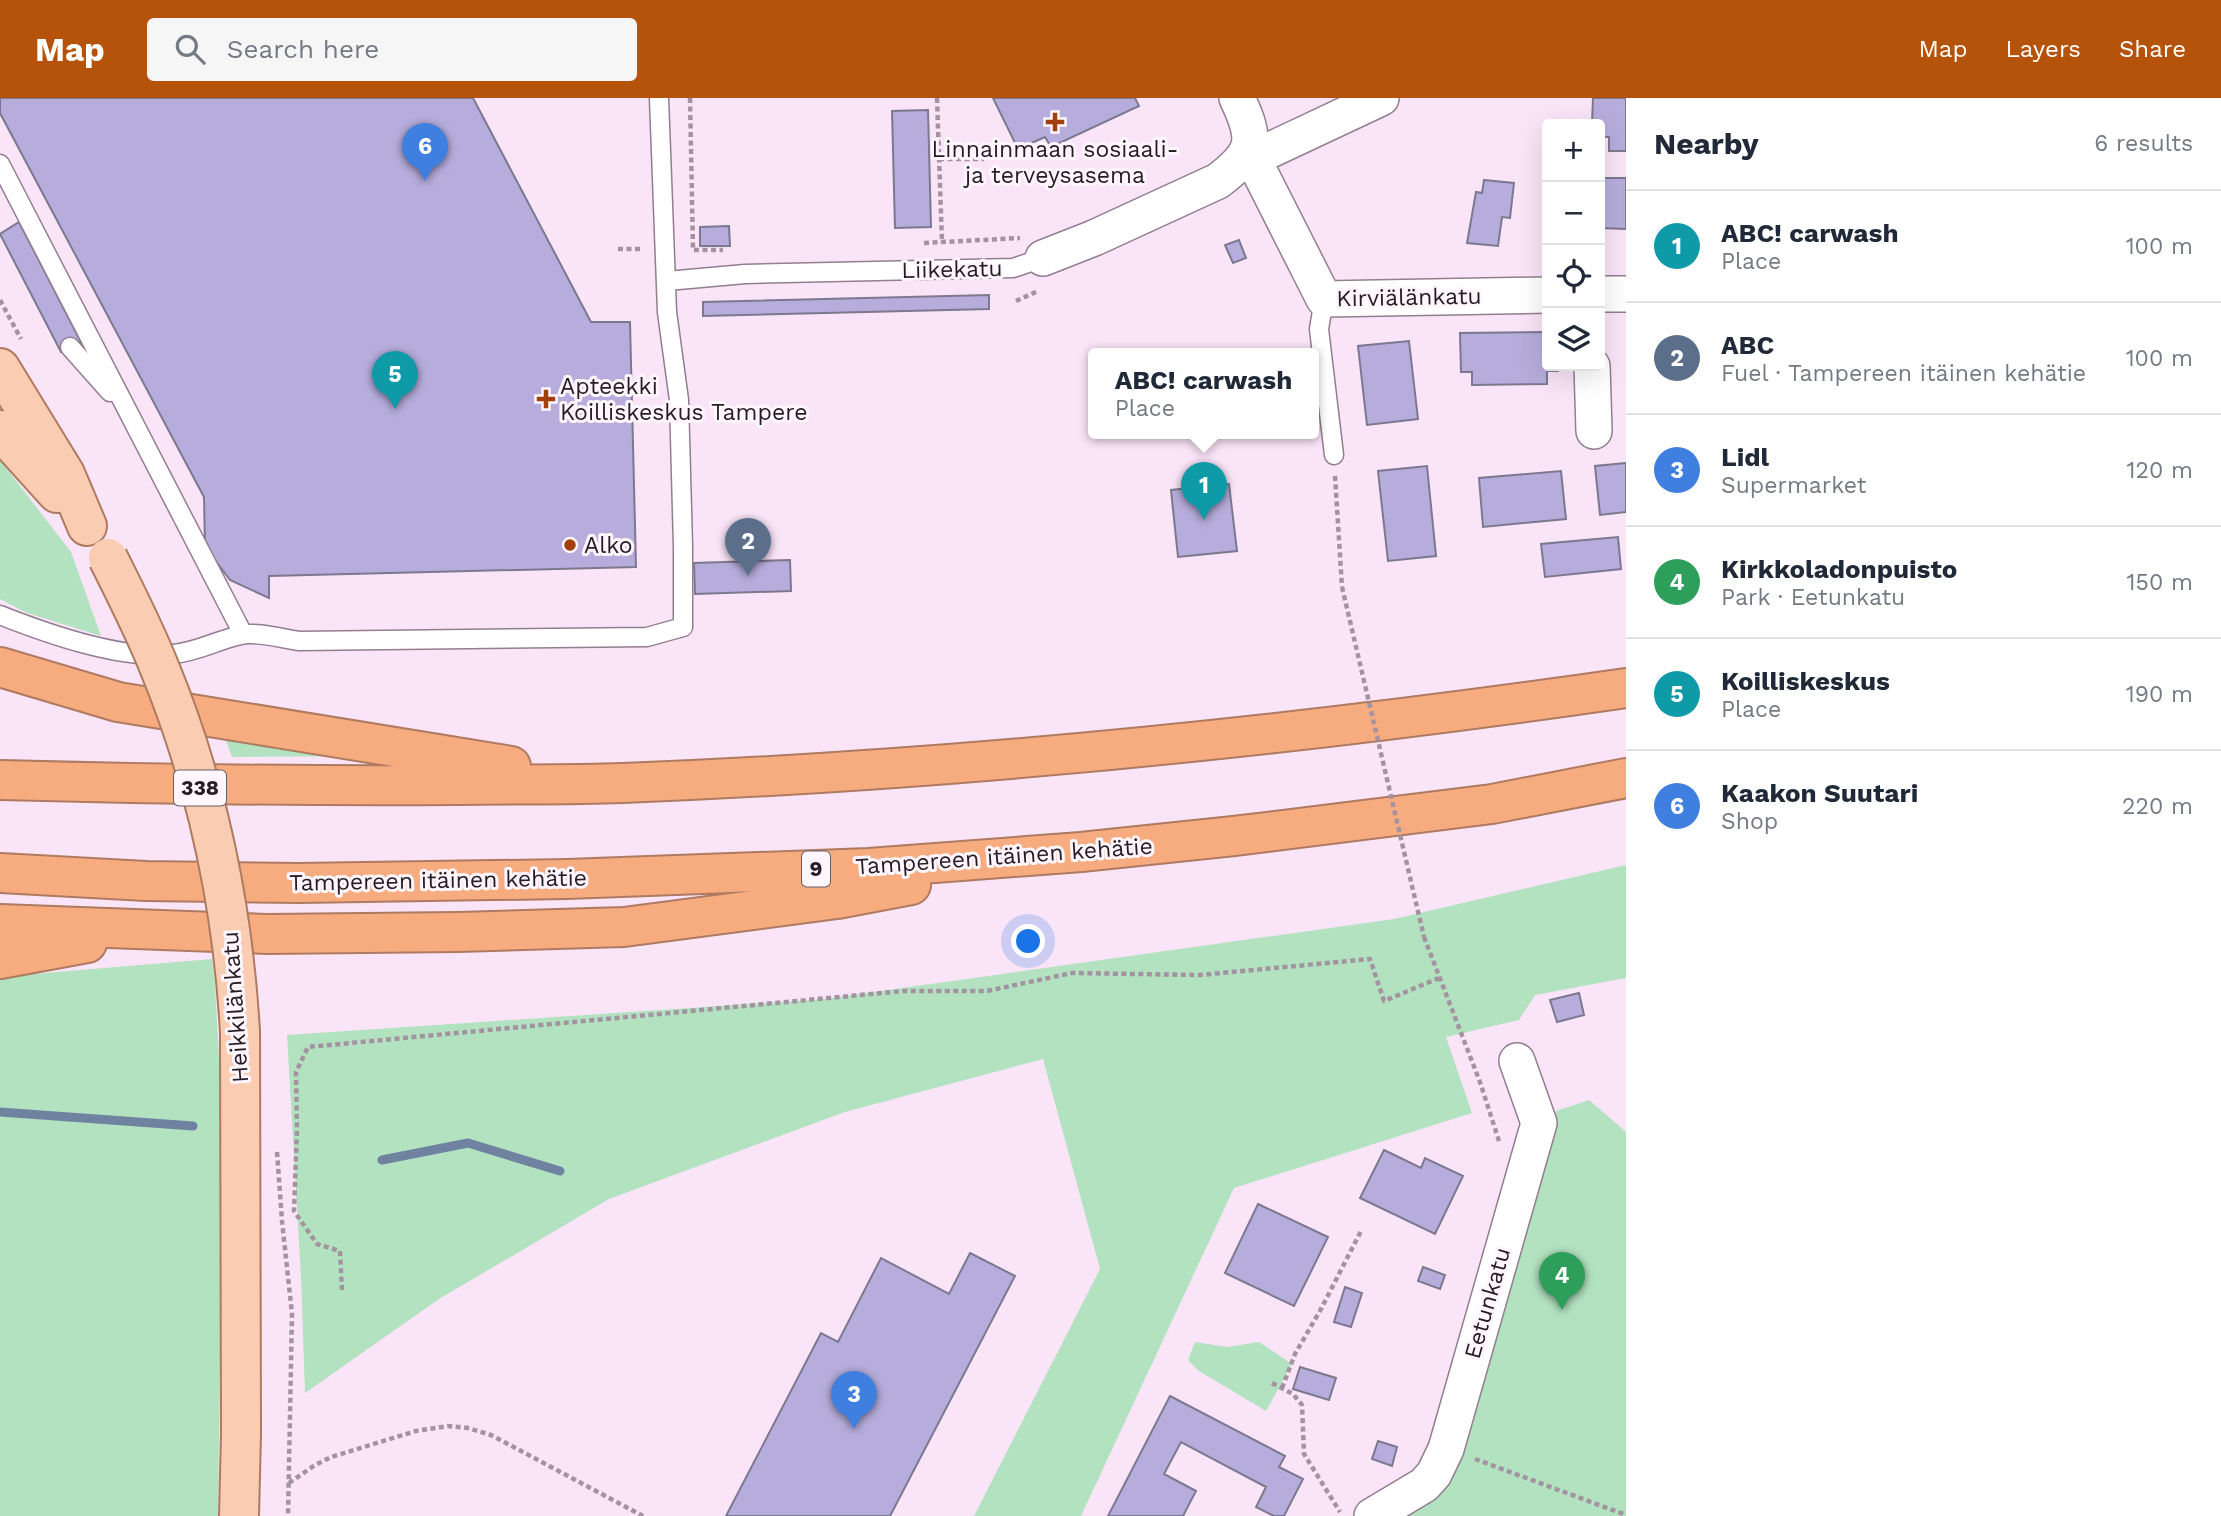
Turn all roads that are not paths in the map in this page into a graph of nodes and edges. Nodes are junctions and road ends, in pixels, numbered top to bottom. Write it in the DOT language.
graph roads {
  1 [pos="659,98"];
  2 [pos="1237,98"];
  3 [pos="1381,98"];
  4 [pos="1248,149"];
  5 [pos="0,164"];
  6 [pos="1043,258"];
  7 [pos="667,281"];
  8 [pos="1605,294"];
  9 [pos="1626,294"];
  10 [pos="1542,295"];
  11 [pos="1324,299"];
  12 [pos="70,347"];
  13 [pos="0,368"];
  14 [pos="1592,371"];
  15 [pos="127,412"];
  16 [pos="0,430"];
  17 [pos="1594,431"];
  18 [pos="1334,455"];
  19 [pos="87,526"];
  20 [pos="0,615"];
  21 [pos="243,634"];
  22 [pos="0,667"];
  23 [pos="1626,688"];
  24 [pos="1626,778"];
  25 [pos="0,780"];
  26 [pos="621,783"];
  27 [pos="1081,852"];
  28 [pos="0,873"];
  29 [pos="0,924"];
  30 [pos="155,931"];
  31 [pos="0,960"];
  32 [pos="1517,1060"];
  33 [pos="1354,1512"];
  34 [pos="239,1516"];
  1 -- 7 [label="lane"];
  2 -- 4 [label="street, Kirviälänkatu"];
  3 -- 4 [label="street"];
  4 -- 6 [label="street, Liikekatu"];
  4 -- 11 [label="street, Kirviälänkatu"];
  5 -- 15 [label="lane"];
  6 -- 7 [label="lane, Liikekatu"];
  7 -- 21 [label="lane"];
  8 -- 9 [label="street"];
  10 -- 11 [label="street, Kirviälänkatu"];
  11 -- 18 [label="lane"];
  12 -- 15 [label="lane"];
  13 -- 19 [label="main road, Heikkilänkatu / 338"];
  14 -- 17 [label="street"];
  15 -- 21 [label="lane"];
  16 -- 19 [label="main road, Heikkilänkatu / 338"];
  19 -- 34 [label="main road, Heikkilänkatu / 338, bridge"];
  20 -- 21 [label="lane"];
  22 -- 26 [label="highway"];
  23 -- 26 [label="highway"];
  24 -- 27 [label="highway, Tampereen itäinen kehätie / 9"];
  25 -- 26 [label="highway"];
  27 -- 28 [label="highway, Tampereen itäinen kehätie / 9"];
  27 -- 30 [label="highway"];
  29 -- 30 [label="highway"];
  30 -- 31 [label="highway"];
  32 -- 33 [label="street, Eetunkatu"];
}
